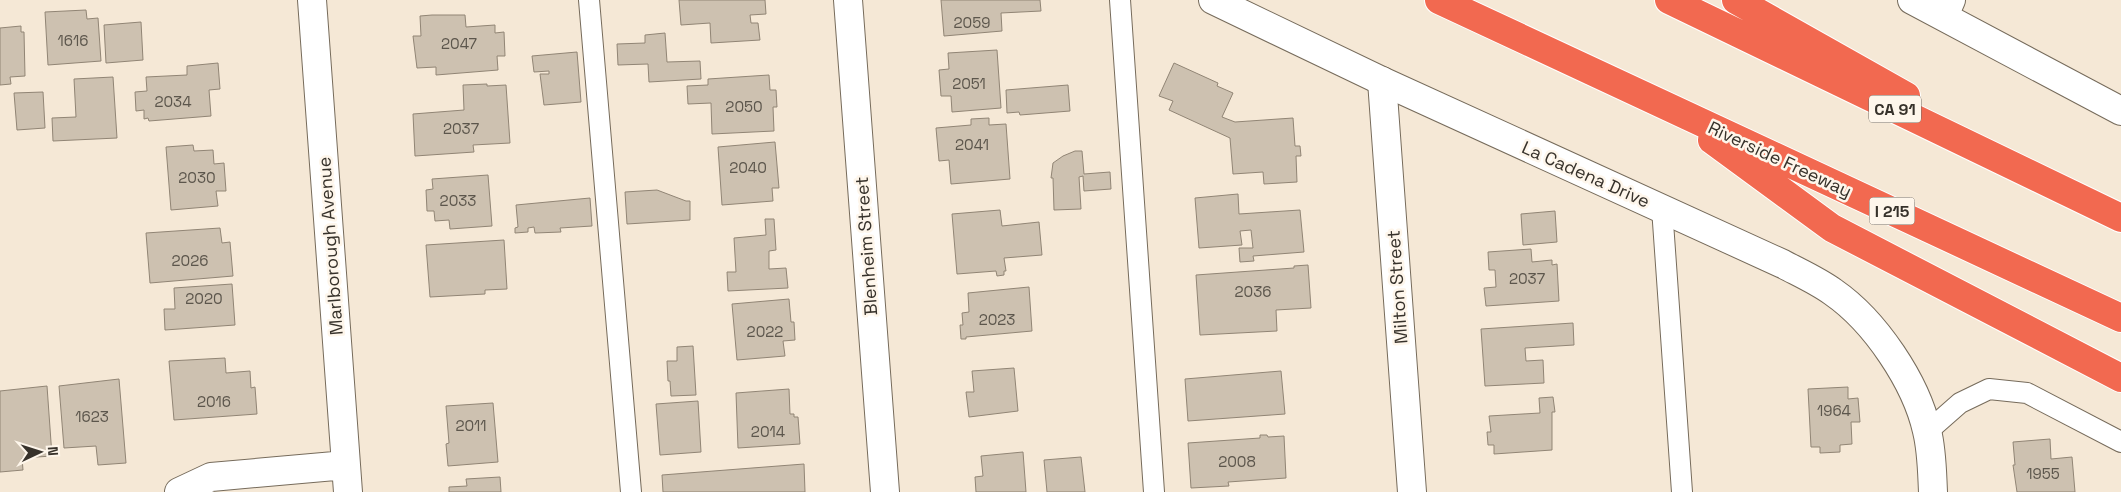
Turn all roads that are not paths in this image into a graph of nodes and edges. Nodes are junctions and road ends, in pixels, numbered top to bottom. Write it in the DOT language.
graph roads {
  1 [pos="312,0"];
  2 [pos="589,0"];
  3 [pos="848,0"];
  4 [pos="1120,0"];
  5 [pos="1213,0"];
  6 [pos="1439,0"];
  7 [pos="1669,0"];
  8 [pos="1736,0"];
  9 [pos="1912,0"];
  10 [pos="1947,8"];
  11 [pos="1382,81"];
  12 [pos="1663,104"];
  13 [pos="2121,111"];
  14 [pos="1662,208"];
  15 [pos="2121,217"];
  16 [pos="2121,318"];
  17 [pos="2121,378"];
  18 [pos="1927,432"];
  19 [pos="2121,442"];
  20 [pos="346,464"];
  21 [pos="179,492"];
  22 [pos="348,492"];
  23 [pos="631,492"];
  24 [pos="885,492"];
  25 [pos="1154,492"];
  26 [pos="1412,492"];
  27 [pos="1682,492"];
  28 [pos="1933,492"];
  1 -- 20 [label="street, Marlborough Avenue"];
  2 -- 23 [label="lane"];
  3 -- 24 [label="street, Blenheim Street"];
  4 -- 25 [label="lane"];
  5 -- 11 [label="street, La Cadena Drive"];
  6 -- 12 [label="highway, Riverside Freeway / I 215"];
  7 -- 15 [label="highway, CA 91"];
  8 -- 15 [label="highway"];
  9 -- 10 [label="street"];
  10 -- 13 [label="street"];
  11 -- 14 [label="street, La Cadena Drive"];
  11 -- 26 [label="street, Milton Street"];
  12 -- 16 [label="highway, Riverside Freeway / I 215"];
  12 -- 17 [label="highway"];
  14 -- 18 [label="street, La Cadena Drive"];
  14 -- 27 [label="lane"];
  18 -- 19 [label="lane"];
  18 -- 28 [label="street, La Cadena Drive"];
  20 -- 21 [label="street"];
  20 -- 22 [label="street, Marlborough Avenue"];
}
